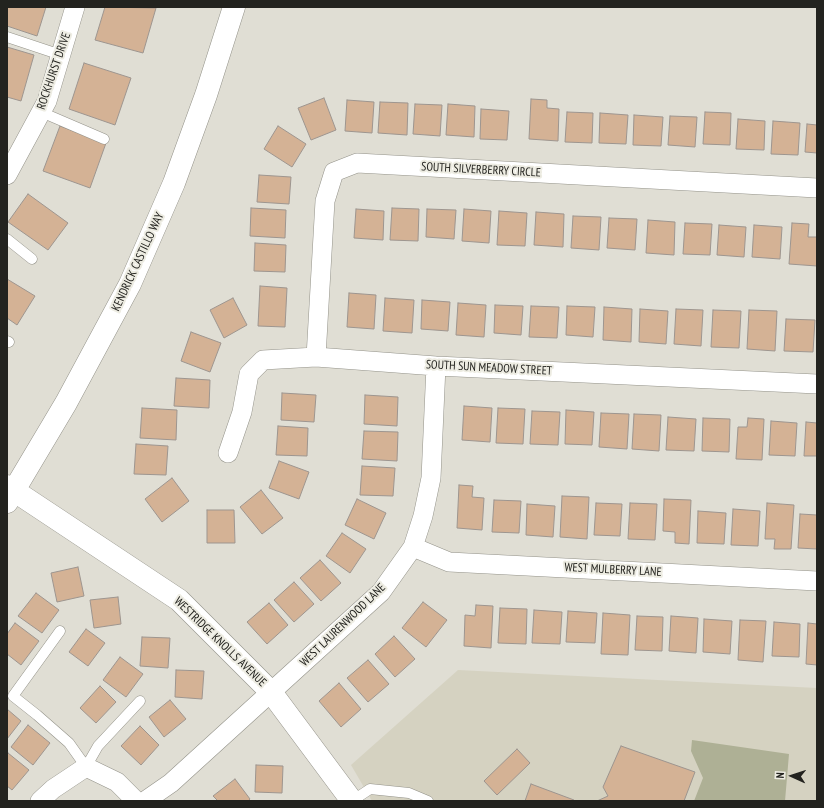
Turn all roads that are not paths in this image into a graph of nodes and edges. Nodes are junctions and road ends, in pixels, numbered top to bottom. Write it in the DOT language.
graph roads {
  1 [pos="75,7"];
  2 [pos="234,7"];
  3 [pos="7,37"];
  4 [pos="61,55"];
  5 [pos="41,112"];
  6 [pos="104,139"];
  7 [pos="7,175"];
  8 [pos="817,188"];
  9 [pos="7,239"];
  10 [pos="32,259"];
  11 [pos="316,357"];
  12 [pos="436,366"];
  13 [pos="817,384"];
  14 [pos="228,453"];
  15 [pos="10,493"];
  16 [pos="412,547"];
  17 [pos="817,582"];
  18 [pos="60,631"];
  19 [pos="271,692"];
  20 [pos="140,701"];
  21 [pos="86,767"];
  22 [pos="40,801"];
  23 [pos="136,801"];
  24 [pos="145,801"];
  25 [pos="352,801"];
  26 [pos="428,801"];
  1 -- 4 [label="street, ROCKHURST DRIVE"];
  2 -- 15 [label="main road, KENDRICK CASTILLO WAY"];
  3 -- 4 [label="lane"];
  4 -- 5 [label="street, ROCKHURST DRIVE"];
  5 -- 6 [label="lane"];
  5 -- 7 [label="street, ROCKHURST DRIVE"];
  8 -- 11 [label="street, SOUTH SILVERBERRY CIRCLE"];
  9 -- 10 [label="lane"];
  11 -- 12 [label="street, SOUTH SUN MEADOW STREET"];
  11 -- 14 [label="street, SOUTH SUN MEADOW STREET"];
  12 -- 13 [label="street, SOUTH SUN MEADOW STREET"];
  12 -- 16 [label="street, WEST LAURENWOOD LANE"];
  15 -- 19 [label="main road, WESTRIDGE KNOLLS AVENUE"];
  16 -- 17 [label="street, WEST MULBERRY LANE"];
  16 -- 19 [label="street, WEST LAURENWOOD LANE"];
  18 -- 21 [label="lane"];
  19 -- 24 [label="street, WEST LAURENWOOD LANE"];
  19 -- 25 [label="main road, WESTRIDGE KNOLLS AVENUE"];
  20 -- 21 [label="lane"];
  21 -- 22 [label="street"];
  21 -- 23 [label="street"];
  25 -- 26 [label="lane"];
}
